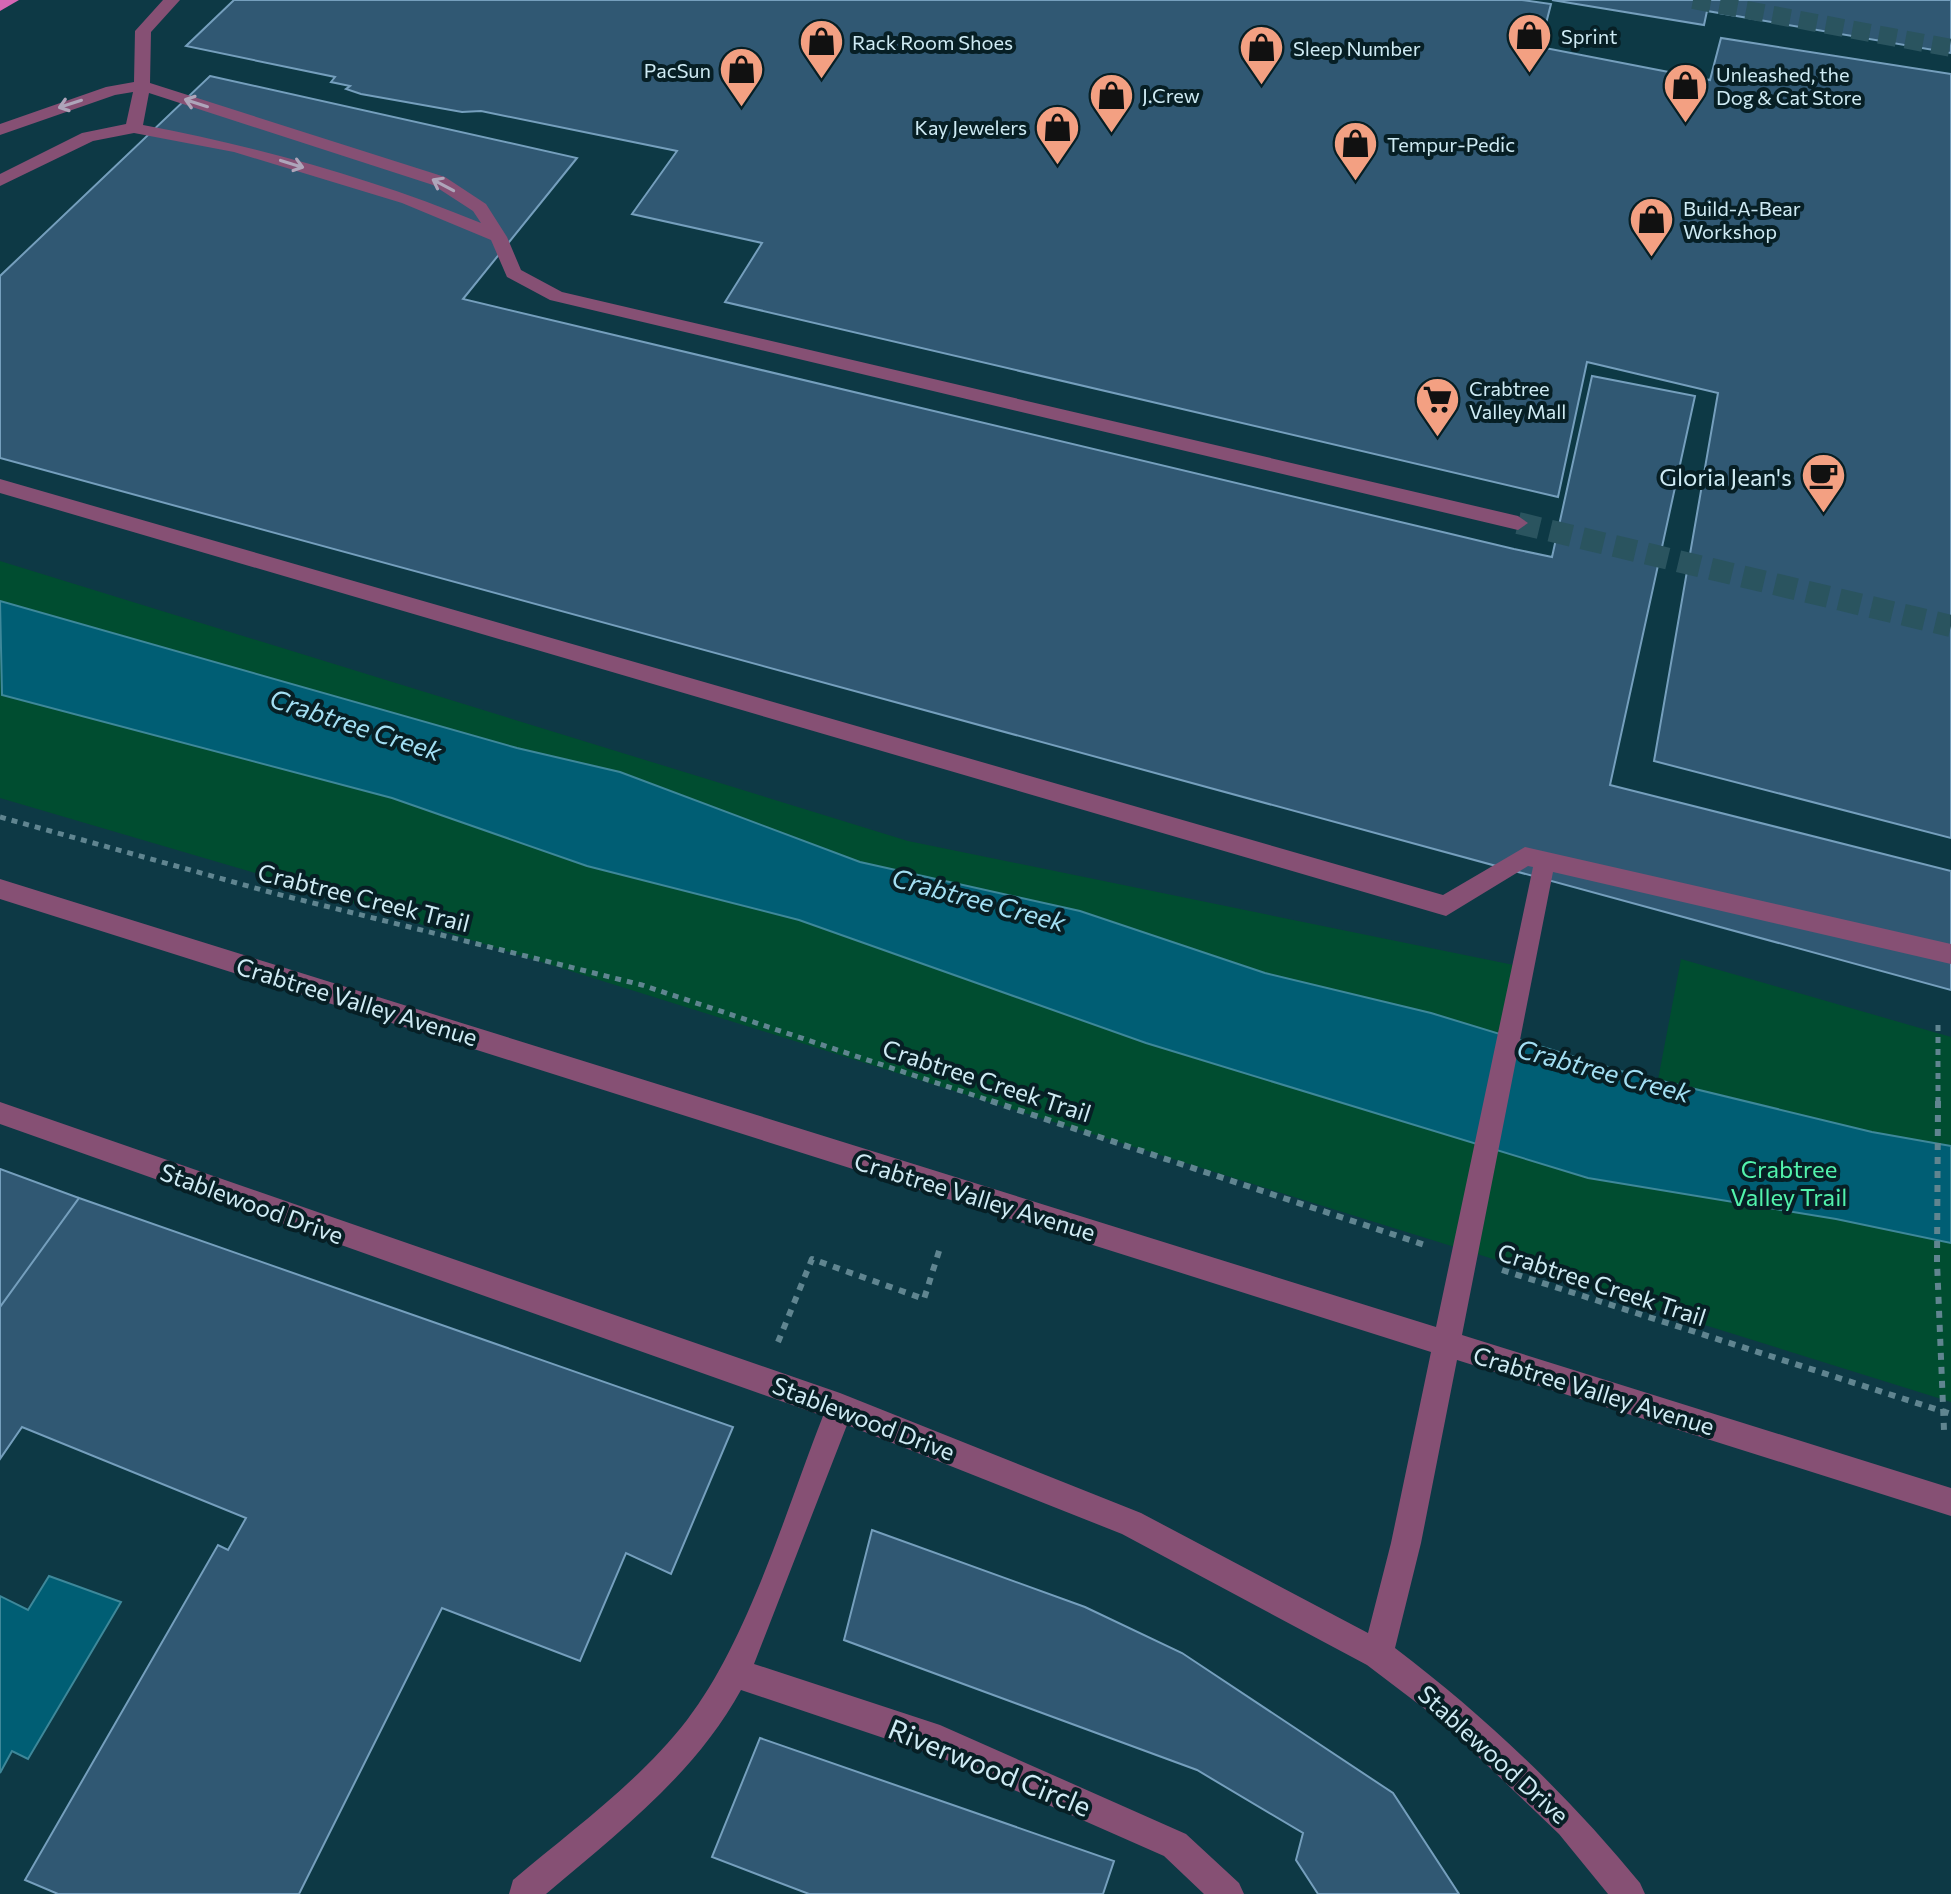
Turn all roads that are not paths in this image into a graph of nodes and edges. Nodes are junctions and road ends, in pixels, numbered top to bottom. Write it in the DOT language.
graph roads {
  1 [pos="11,0"];
  2 [pos="172,0"];
  3 [pos="0,6"];
  4 [pos="142,86"];
  5 [pos="134,128"];
  6 [pos="0,130"];
  7 [pos="0,181"];
  8 [pos="498,237"];
  9 [pos="0,486"];
  10 [pos="1518,523"];
  11 [pos="1542,873"];
  12 [pos="0,889"];
  13 [pos="1951,954"];
  14 [pos="0,1113"];
  15 [pos="840,1407"];
  16 [pos="1951,1502"];
  17 [pos="1378,1654"];
  18 [pos="734,1672"];
  19 [pos="524,1891"];
  20 [pos="1228,1894"];
  21 [pos="1629,1894"];
  1 -- 3 [label="main road"];
  2 -- 4 [label="street"];
  4 -- 5 [label="street"];
  4 -- 6 [label="street, one-way"];
  8 -- 4 [label="street, one-way"];
  5 -- 7 [label="street"];
  5 -- 8 [label="street, one-way"];
  8 -- 10 [label="street"];
  9 -- 13 [label="street"];
  11 -- 17 [label="street"];
  12 -- 16 [label="street, Crabtree Valley Avenue"];
  14 -- 15 [label="street, Stablewood Drive"];
  15 -- 17 [label="street, Stablewood Drive"];
  15 -- 18 [label="street"];
  17 -- 21 [label="street, Stablewood Drive"];
  18 -- 19 [label="street"];
  18 -- 20 [label="street, Riverwood Circle"];
}
